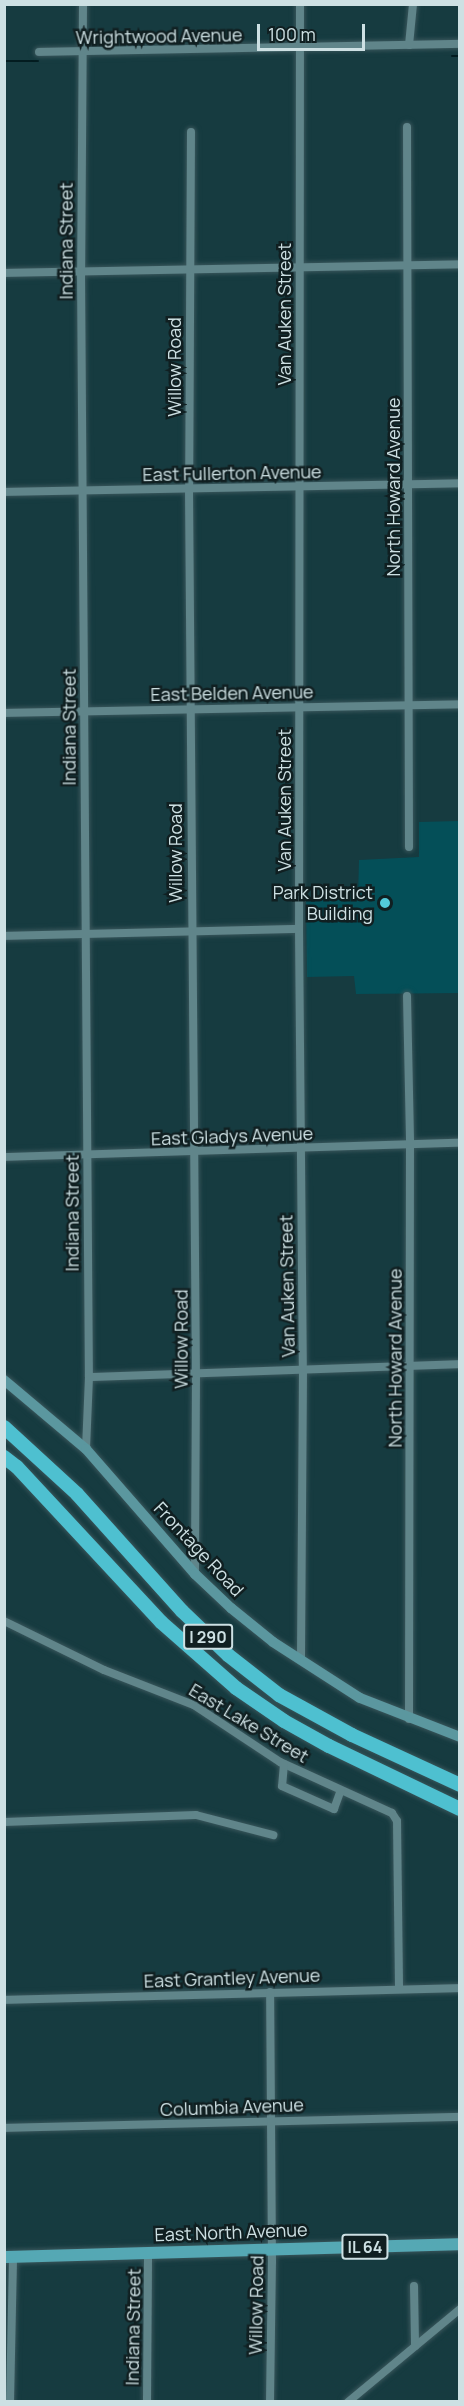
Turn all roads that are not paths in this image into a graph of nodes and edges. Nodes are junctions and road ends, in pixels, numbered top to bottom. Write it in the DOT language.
graph roads {
  1 [pos="83,4"];
  2 [pos="300,4"];
  3 [pos="413,4"];
  4 [pos="459,44"];
  5 [pos="409,45"];
  6 [pos="299,48"];
  7 [pos="39,52"];
  8 [pos="82,52"];
  9 [pos="407,127"];
  10 [pos="190,132"];
  11 [pos="459,264"];
  12 [pos="408,265"];
  13 [pos="298,267"];
  14 [pos="190,270"];
  15 [pos="81,272"];
  16 [pos="4,273"];
  17 [pos="459,483"];
  18 [pos="408,485"];
  19 [pos="299,486"];
  20 [pos="189,489"];
  21 [pos="82,490"];
  22 [pos="4,492"];
  23 [pos="459,704"];
  24 [pos="409,705"];
  25 [pos="299,706"];
  26 [pos="189,709"];
  27 [pos="84,712"];
  28 [pos="4,713"];
  29 [pos="409,847"];
  30 [pos="299,929"];
  31 [pos="191,931"];
  32 [pos="85,934"];
  33 [pos="4,936"];
  34 [pos="407,996"];
  35 [pos="459,1143"];
  36 [pos="410,1145"];
  37 [pos="301,1149"];
  38 [pos="195,1152"];
  39 [pos="87,1155"];
  40 [pos="4,1157"];
  41 [pos="459,1364"];
  42 [pos="411,1366"];
  43 [pos="303,1370"];
  44 [pos="196,1374"];
  45 [pos="89,1377"];
  46 [pos="4,1380"];
  47 [pos="4,1427"];
  48 [pos="86,1449"];
  49 [pos="4,1457"];
  50 [pos="195,1574"];
  51 [pos="4,1620"];
  52 [pos="301,1660"];
  53 [pos="409,1719"];
  54 [pos="459,1737"];
  55 [pos="284,1764"];
  56 [pos="459,1785"];
  57 [pos="341,1790"];
  58 [pos="459,1809"];
  59 [pos="4,1822"];
  60 [pos="273,1835"];
  61 [pos="399,1988"];
  62 [pos="459,1988"];
  63 [pos="270,1992"];
  64 [pos="4,2000"];
  65 [pos="459,2117"];
  66 [pos="270,2121"];
  67 [pos="4,2128"];
  68 [pos="459,2244"];
  69 [pos="272,2249"];
  70 [pos="148,2253"];
  71 [pos="9,2257"];
  72 [pos="414,2286"];
  73 [pos="459,2309"];
  74 [pos="415,2346"];
  75 [pos="10,2402"];
  76 [pos="147,2402"];
  77 [pos="270,2402"];
  78 [pos="348,2402"];
  1 -- 8 [label="street, Indiana Street"];
  2 -- 6 [label="street, Van Auken Street"];
  3 -- 5 [label="street"];
  4 -- 5 [label="street, Wrightwood Avenue"];
  5 -- 6 [label="street, Wrightwood Avenue"];
  6 -- 8 [label="street, Wrightwood Avenue"];
  6 -- 13 [label="street, Van Auken Street"];
  7 -- 8 [label="street, Wrightwood Avenue"];
  8 -- 15 [label="street, Indiana Street"];
  9 -- 12 [label="street, North Howard Avenue"];
  10 -- 14 [label="street, Willow Road"];
  11 -- 12 [label="street"];
  12 -- 13 [label="street"];
  12 -- 18 [label="street, North Howard Avenue"];
  13 -- 14 [label="street"];
  13 -- 19 [label="street, Van Auken Street"];
  14 -- 15 [label="street"];
  14 -- 20 [label="street, Willow Road"];
  15 -- 16 [label="street"];
  15 -- 21 [label="street, Indiana Street"];
  17 -- 18 [label="street, East Fullerton Avenue"];
  18 -- 19 [label="street, East Fullerton Avenue"];
  18 -- 24 [label="street, North Howard Avenue"];
  19 -- 20 [label="street, East Fullerton Avenue"];
  19 -- 25 [label="street, Van Auken Street"];
  20 -- 21 [label="street, East Fullerton Avenue"];
  20 -- 26 [label="street, Willow Road"];
  21 -- 22 [label="street, East Fullerton Avenue"];
  21 -- 27 [label="street, Indiana Street"];
  23 -- 24 [label="street, East Belden Avenue"];
  24 -- 25 [label="street, East Belden Avenue"];
  24 -- 29 [label="street, North Howard Avenue"];
  25 -- 26 [label="street, East Belden Avenue"];
  25 -- 30 [label="street, Van Auken Street"];
  26 -- 27 [label="street, East Belden Avenue"];
  26 -- 31 [label="street, Willow Road"];
  27 -- 28 [label="street, East Belden Avenue"];
  27 -- 32 [label="street, Indiana Street"];
  30 -- 31 [label="street"];
  30 -- 37 [label="street, Van Auken Street"];
  31 -- 32 [label="street"];
  31 -- 38 [label="street, Willow Road"];
  32 -- 33 [label="street"];
  32 -- 39 [label="street, Indiana Street"];
  34 -- 36 [label="street, North Howard Avenue"];
  35 -- 36 [label="street, East Gladys Avenue"];
  36 -- 37 [label="street, East Gladys Avenue"];
  36 -- 42 [label="street, North Howard Avenue"];
  37 -- 38 [label="street, East Gladys Avenue"];
  37 -- 43 [label="street, Van Auken Street"];
  38 -- 39 [label="street, East Gladys Avenue"];
  38 -- 44 [label="street, Willow Road"];
  39 -- 40 [label="street, East Gladys Avenue"];
  39 -- 45 [label="street, Indiana Street"];
  41 -- 42 [label="street"];
  42 -- 43 [label="street"];
  42 -- 53 [label="street, North Howard Avenue"];
  43 -- 44 [label="street"];
  43 -- 52 [label="street, Van Auken Street"];
  44 -- 45 [label="street"];
  44 -- 50 [label="street, Willow Road"];
  45 -- 48 [label="street, Indiana Street"];
  46 -- 48 [label="street, Frontage Road"];
  47 -- 56 [label="highway, I 290"];
  48 -- 50 [label="street, Frontage Road"];
  49 -- 58 [label="highway, I 290"];
  50 -- 52 [label="street, Frontage Road"];
  51 -- 55 [label="street, East Lake Street"];
  52 -- 53 [label="street, Frontage Road"];
  53 -- 54 [label="street, Frontage Road"];
  55 -- 57 [label="street, East Lake Street"];
  55 -- 57 [label="street"];
  57 -- 61 [label="street, East Lake Street"];
  59 -- 60 [label="street"];
  61 -- 62 [label="street, East Grantley Avenue"];
  61 -- 63 [label="street, East Grantley Avenue"];
  63 -- 64 [label="street, East Grantley Avenue"];
  63 -- 66 [label="street, Willow Road"];
  65 -- 66 [label="street, Columbia Avenue"];
  66 -- 67 [label="street, Columbia Avenue"];
  66 -- 69 [label="street, Willow Road"];
  68 -- 69 [label="main road, East North Avenue / IL 64"];
  69 -- 70 [label="main road, East North Avenue / IL 64"];
  69 -- 77 [label="street, Willow Road"];
  70 -- 71 [label="main road, East North Avenue / IL 64"];
  70 -- 76 [label="street, Indiana Street"];
  71 -- 75 [label="street"];
  72 -- 74 [label="street"];
  73 -- 74 [label="street"];
  74 -- 78 [label="street"];
}
